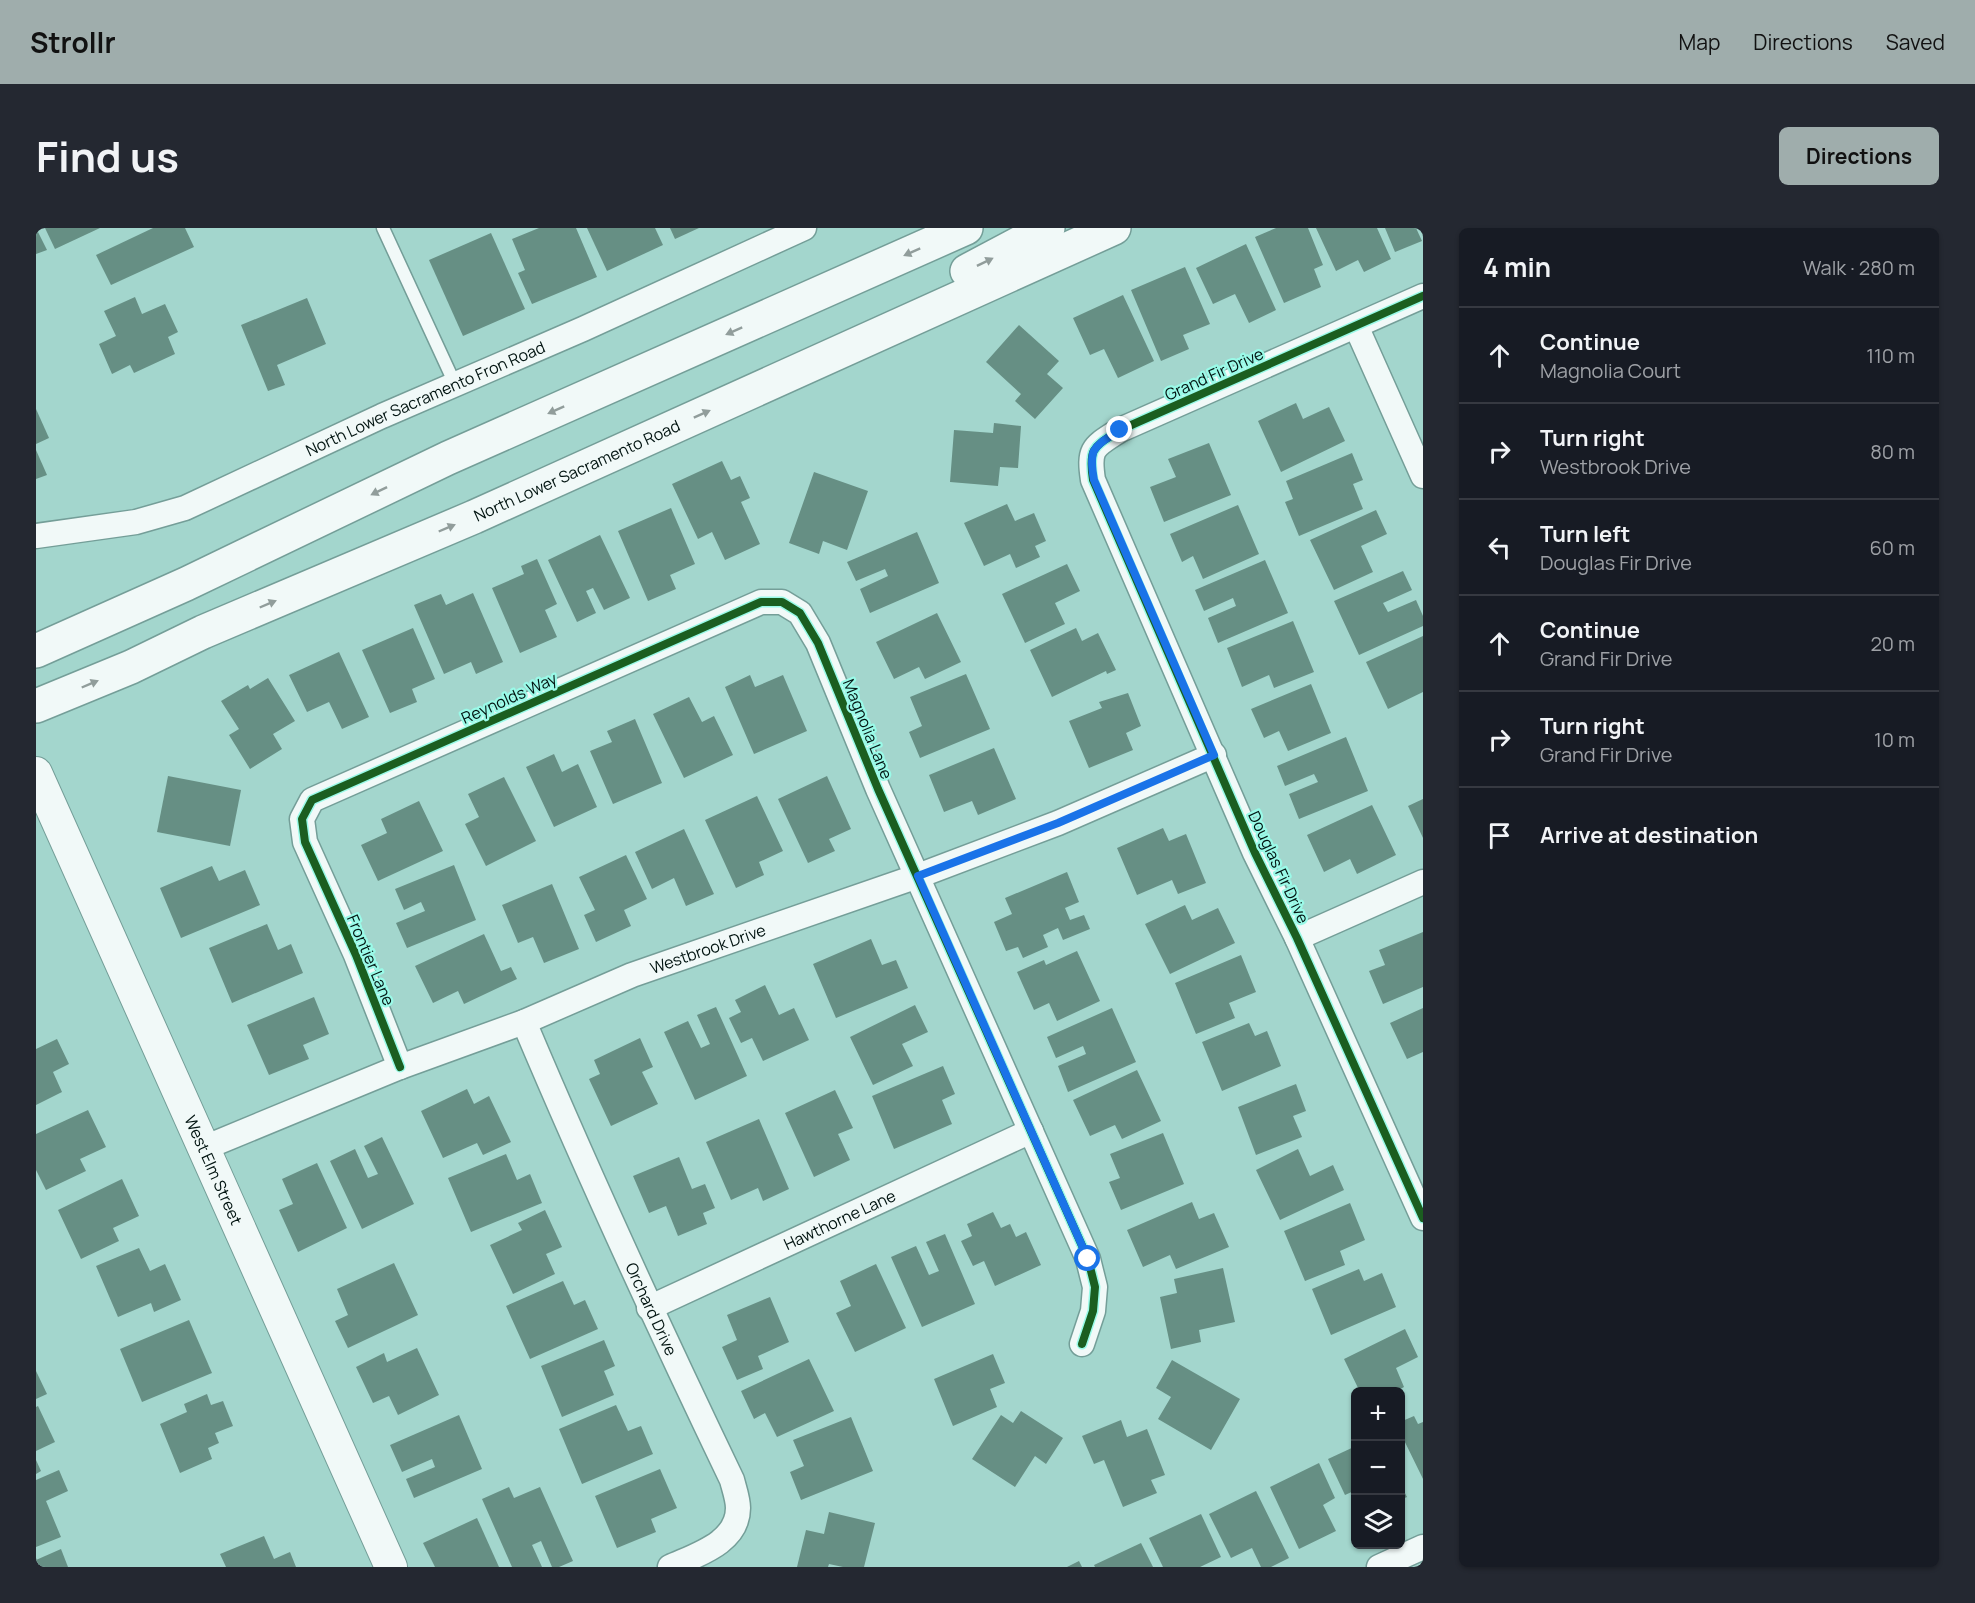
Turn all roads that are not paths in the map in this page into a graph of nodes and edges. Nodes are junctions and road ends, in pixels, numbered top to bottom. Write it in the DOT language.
graph roads {
  1 [pos="383,228"];
  2 [pos="804,228"];
  3 [pos="966,228"];
  4 [pos="1048,228"];
  5 [pos="1114,228"];
  6 [pos="1423,296"];
  7 [pos="1356,326"];
  8 [pos="867,339"];
  9 [pos="455,384"];
  10 [pos="1423,476"];
  11 [pos="1113,525"];
  12 [pos="36,536"];
  13 [pos="782,602"];
  14 [pos="36,651"];
  15 [pos="36,706"];
  16 [pos="1214,755"];
  17 [pos="36,773"];
  18 [pos="44,809"];
  19 [pos="315,864"];
  20 [pos="918,876"];
  21 [pos="1423,882"];
  22 [pos="1298,938"];
  23 [pos="524,1022"];
  24 [pos="400,1067"];
  25 [pos="1031,1131"];
  26 [pos="204,1148"];
  27 [pos="1423,1218"];
  28 [pos="649,1308"];
  29 [pos="1082,1344"];
  30 [pos="1423,1547"];
  31 [pos="391,1567"];
  32 [pos="670,1567"];
  33 [pos="1379,1567"];
  1 -- 9 [label="lane"];
  2 -- 9 [label="street, North Lower Sacramento Fron Road"];
  3 -- 14 [label="main road, one-way"];
  8 -- 4 [label="main road, one-way"];
  5 -- 8 [label="main road, North Lower Sacramento Road"];
  6 -- 7 [label="street, Grand Fir Drive"];
  7 -- 10 [label="street"];
  7 -- 11 [label="street, Grand Fir Drive"];
  15 -- 8 [label="main road, North Lower Sacramento Road, one-way"];
  9 -- 12 [label="street, North Lower Sacramento Fron Road"];
  11 -- 16 [label="street, Douglas Fir Drive"];
  13 -- 19 [label="street, Reynolds Way"];
  13 -- 20 [label="street, Magnolia Lane"];
  16 -- 20 [label="street, Westbrook Drive"];
  16 -- 22 [label="street, Douglas Fir Drive"];
  17 -- 18 [label="street, West Elm Street"];
  18 -- 26 [label="street, West Elm Street"];
  19 -- 24 [label="street, Frontier Lane"];
  20 -- 23 [label="street, Westbrook Drive"];
  20 -- 25 [label="street, Magnolia Lane"];
  21 -- 22 [label="street"];
  22 -- 27 [label="street, Douglas Fir Drive"];
  23 -- 24 [label="street, Westbrook Drive"];
  23 -- 28 [label="street, Orchard Drive"];
  24 -- 26 [label="street, Westbrook Drive"];
  25 -- 28 [label="street, Hawthorne Lane"];
  25 -- 29 [label="street, Magnolia Lane"];
  26 -- 31 [label="street, West Elm Street"];
  28 -- 32 [label="street, Orchard Drive"];
  30 -- 33 [label="street"];
}
